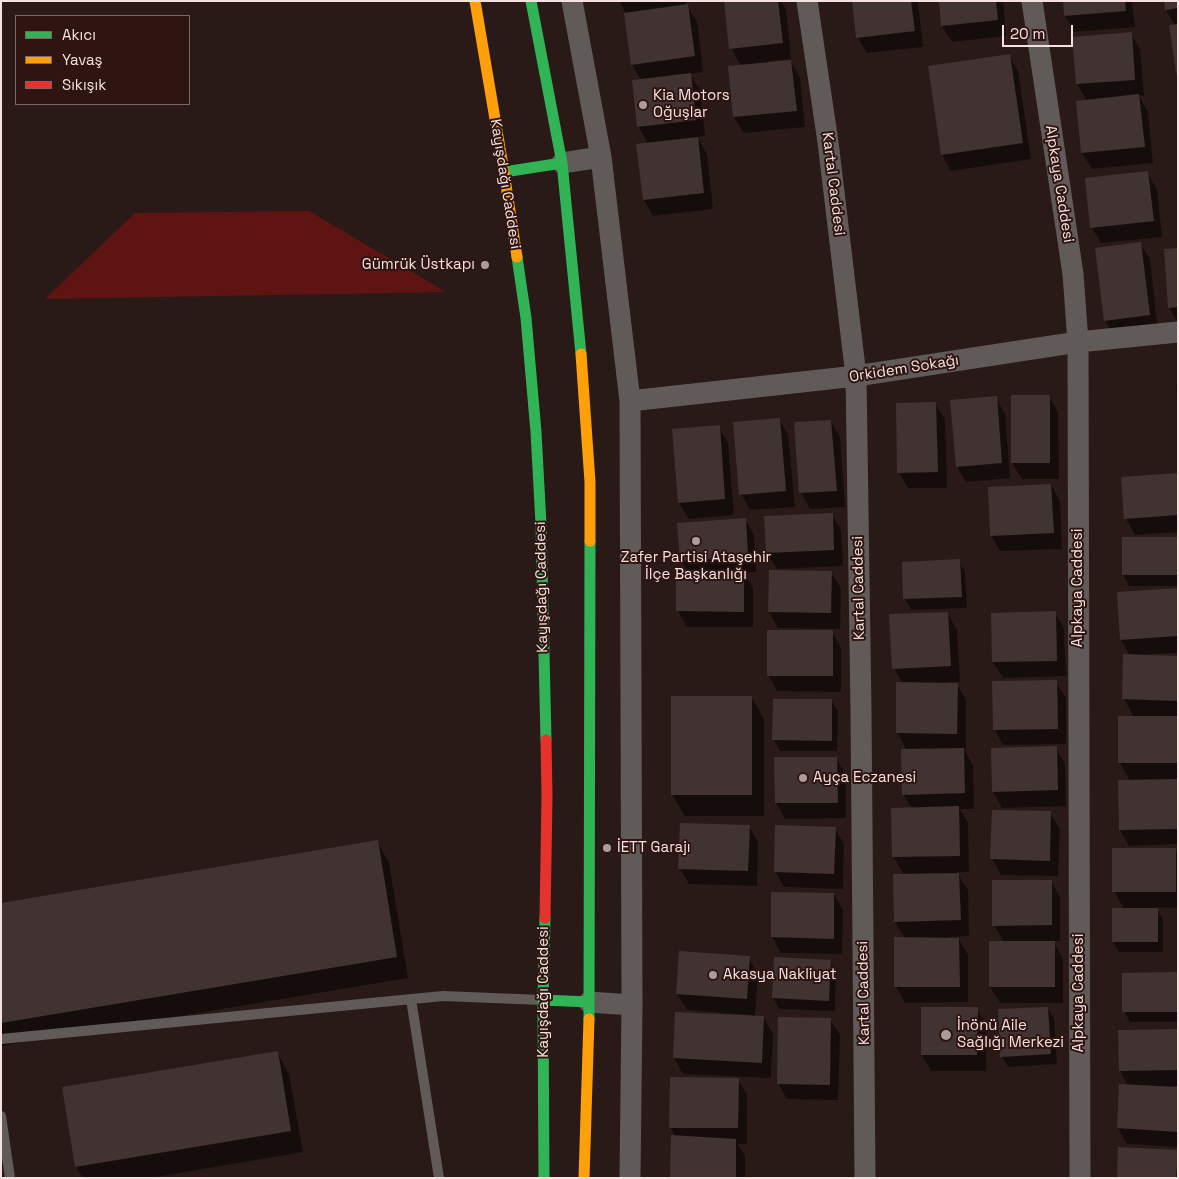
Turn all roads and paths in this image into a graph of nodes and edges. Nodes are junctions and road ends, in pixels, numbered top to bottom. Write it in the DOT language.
graph roads {
  1 [pos="475,1"];
  2 [pos="530,1"];
  3 [pos="572,1"];
  4 [pos="807,1"];
  5 [pos="1032,1"];
  6 [pos="601,157"];
  7 [pos="562,163"];
  8 [pos="504,172"];
  9 [pos="1178,332"];
  10 [pos="1078,342"];
  11 [pos="856,376"];
  12 [pos="630,401"];
  13 [pos="411,999"];
  14 [pos="544,1000"];
  15 [pos="589,1002"];
  16 [pos="632,1005"];
  17 [pos="1,1039"];
  18 [pos="1,1116"];
  19 [pos="10,1178"];
  20 [pos="438,1178"];
  21 [pos="544,1178"];
  22 [pos="584,1178"];
  23 [pos="630,1178"];
  24 [pos="866,1178"];
  25 [pos="1080,1178"];
  1 -- 8 [label="main road, Kayışdağı Caddesi"];
  2 -- 7 [label="main road"];
  3 -- 6 [label="street"];
  4 -- 11 [label="street, Kartal Caddesi"];
  5 -- 10 [label="street, Alpkaya Caddesi"];
  6 -- 7 [label="street"];
  6 -- 12 [label="street"];
  7 -- 8 [label="main road"];
  7 -- 15 [label="main road"];
  8 -- 14 [label="main road, Kayışdağı Caddesi"];
  9 -- 10 [label="street, Orkidem Sokağı"];
  10 -- 11 [label="street, Orkidem Sokağı"];
  10 -- 25 [label="street, Alpkaya Caddesi"];
  11 -- 12 [label="street, Orkidem Sokağı"];
  11 -- 24 [label="street, Kartal Caddesi"];
  12 -- 16 [label="street"];
  13 -- 14 [label="lane"];
  13 -- 17 [label="lane"];
  13 -- 20 [label="lane"];
  14 -- 15 [label="main road"];
  14 -- 21 [label="main road, Kayışdağı Caddesi"];
  15 -- 16 [label="street"];
  15 -- 22 [label="main road"];
  16 -- 23 [label="street"];
  18 -- 19 [label="lane"];
}
